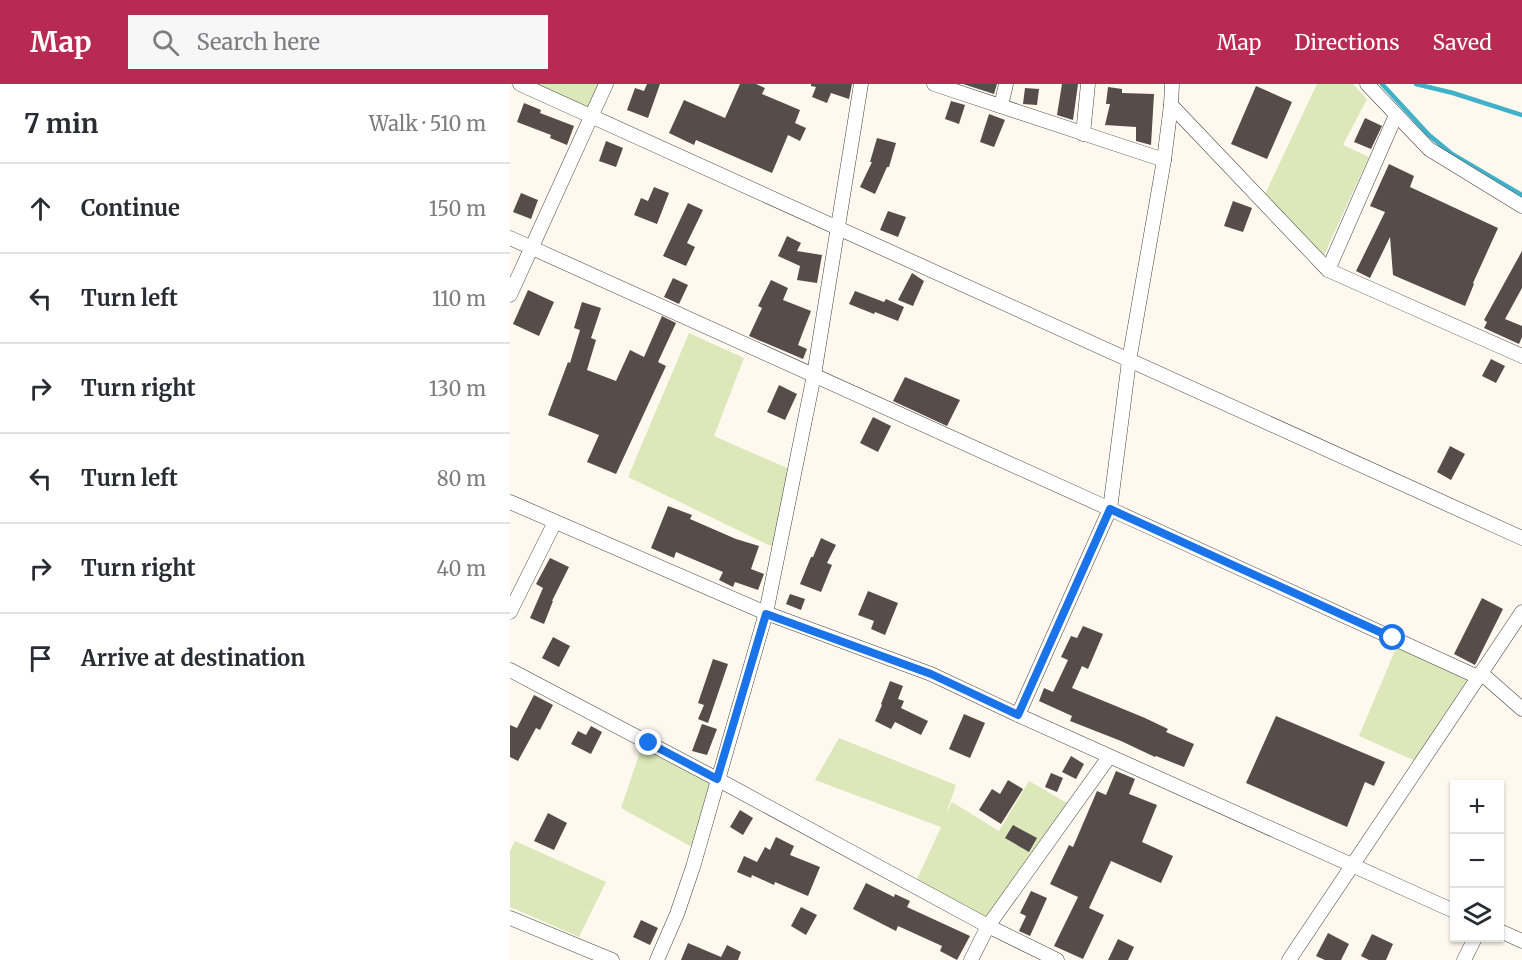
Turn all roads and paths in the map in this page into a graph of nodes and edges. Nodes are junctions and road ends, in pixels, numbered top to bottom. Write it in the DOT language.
graph roads {
  1 [pos="520,84"];
  2 [pos="606,84"];
  3 [pos="861,84"];
  4 [pos="934,84"];
  5 [pos="1006,84"];
  6 [pos="1088,84"];
  7 [pos="1172,84"];
  8 [pos="1367,84"];
  9 [pos="1171,105"];
  10 [pos="1001,106"];
  11 [pos="1396,114"];
  12 [pos="591,117"];
  13 [pos="1083,134"];
  14 [pos="1164,160"];
  15 [pos="1522,206"];
  16 [pos="837,227"];
  17 [pos="510,238"];
  18 [pos="531,248"];
  19 [pos="1328,270"];
  20 [pos="510,295"];
  21 [pos="1522,356"];
  22 [pos="1129,361"];
  23 [pos="813,375"];
  24 [pos="510,502"];
  25 [pos="1110,509"];
  26 [pos="555,522"];
  27 [pos="1522,538"];
  28 [pos="510,612"];
  29 [pos="1522,612"];
  30 [pos="766,614"];
  31 [pos="510,670"];
  32 [pos="1479,675"];
  33 [pos="1522,709"];
  34 [pos="1018,715"];
  35 [pos="1109,757"];
  36 [pos="717,779"];
  37 [pos="1352,865"];
  38 [pos="1450,909"];
  39 [pos="510,918"];
  40 [pos="988,926"];
  41 [pos="1504,933"];
  42 [pos="1522,940"];
  43 [pos="1473,942"];
  44 [pos="612,960"];
  45 [pos="657,960"];
  46 [pos="971,960"];
  47 [pos="1056,960"];
  48 [pos="1289,960"];
  49 [pos="1464,960"];
  1 -- 12 [label="street"];
  2 -- 12 [label="street"];
  3 -- 16 [label="street"];
  4 -- 10 [label="street"];
  5 -- 10 [label="street"];
  6 -- 13 [label="street"];
  7 -- 9 [label="street"];
  8 -- 11 [label="street"];
  9 -- 14 [label="street"];
  9 -- 19 [label="street"];
  10 -- 13 [label="street"];
  11 -- 15 [label="street"];
  11 -- 19 [label="street"];
  12 -- 16 [label="street"];
  12 -- 18 [label="street"];
  13 -- 14 [label="street"];
  14 -- 22 [label="street"];
  16 -- 22 [label="street"];
  16 -- 23 [label="street"];
  17 -- 18 [label="street"];
  18 -- 20 [label="street"];
  18 -- 23 [label="street"];
  19 -- 21 [label="street"];
  22 -- 25 [label="street"];
  22 -- 27 [label="street"];
  23 -- 25 [label="street"];
  23 -- 30 [label="street"];
  24 -- 26 [label="street"];
  25 -- 32 [label="street"];
  25 -- 34 [label="street"];
  26 -- 28 [label="street"];
  26 -- 30 [label="street"];
  29 -- 32 [label="street"];
  30 -- 34 [label="street"];
  30 -- 36 [label="street"];
  31 -- 36 [label="street"];
  32 -- 33 [label="street"];
  32 -- 37 [label="street"];
  34 -- 35 [label="street"];
  35 -- 37 [label="street"];
  35 -- 40 [label="street"];
  36 -- 40 [label="street"];
  36 -- 45 [label="street"];
  37 -- 38 [label="street"];
  37 -- 48 [label="street"];
  39 -- 44 [label="street"];
  40 -- 46 [label="street"];
  40 -- 47 [label="street"];
  41 -- 42 [label="street"];
  43 -- 49 [label="street"];
}
